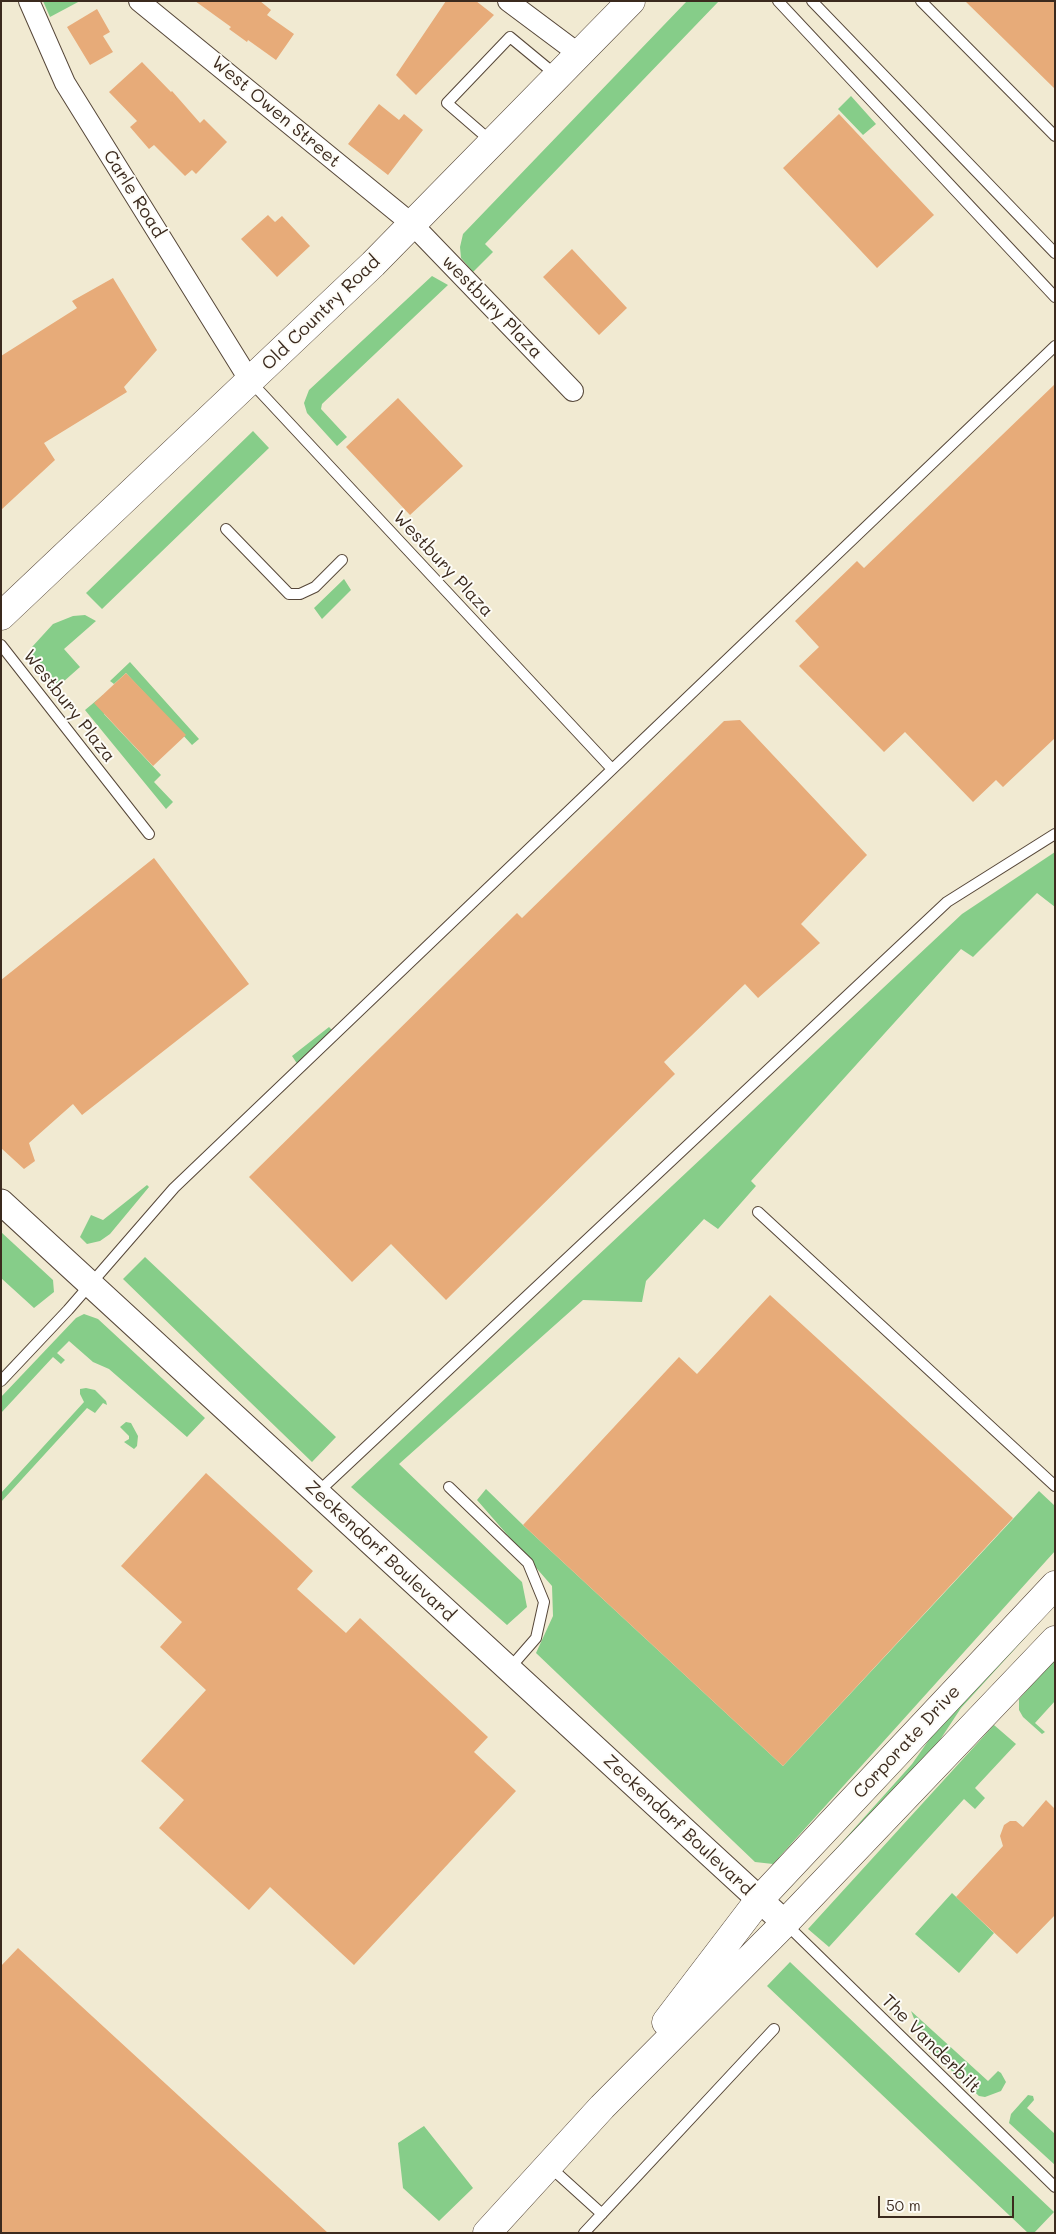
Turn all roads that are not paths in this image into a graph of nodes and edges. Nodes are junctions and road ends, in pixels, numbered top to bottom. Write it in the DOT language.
graph roads {
  1 [pos="29,1"];
  2 [pos="139,1"];
  3 [pos="508,1"];
  4 [pos="631,1"];
  5 [pos="778,1"];
  6 [pos="812,1"];
  7 [pos="922,1"];
  8 [pos="579,54"];
  9 [pos="557,76"];
  10 [pos="1055,136"];
  11 [pos="492,143"];
  12 [pos="412,224"];
  13 [pos="1055,253"];
  14 [pos="1055,297"];
  15 [pos="1055,346"];
  16 [pos="250,381"];
  17 [pos="573,391"];
  18 [pos="226,528"];
  19 [pos="342,560"];
  20 [pos="1,616"];
  21 [pos="1,645"];
  22 [pos="612,769"];
  23 [pos="149,834"];
  24 [pos="1055,834"];
  25 [pos="1,1202"];
  26 [pos="758,1212"];
  27 [pos="90,1284"];
  28 [pos="1,1381"];
  29 [pos="1055,1486"];
  30 [pos="449,1487"];
  31 [pos="317,1493"];
  32 [pos="1055,1585"];
  33 [pos="1055,1640"];
  34 [pos="509,1670"];
  35 [pos="759,1900"];
  36 [pos="785,1924"];
  37 [pos="774,2030"];
  38 [pos="602,2107"];
  39 [pos="548,2165"];
  40 [pos="1055,2187"];
  41 [pos="602,2214"];
  42 [pos="487,2233"];
  43 [pos="584,2233"];
  1 -- 16 [label="street, Carle Road"];
  2 -- 12 [label="street, West Owen Street"];
  3 -- 8 [label="street"];
  4 -- 8 [label="main road, Old Country Road"];
  5 -- 14 [label="lane"];
  6 -- 13 [label="lane"];
  7 -- 10 [label="lane"];
  8 -- 9 [label="main road, Old Country Road"];
  9 -- 11 [label="main road, Old Country Road"];
  9 -- 11 [label="lane"];
  11 -- 12 [label="main road, Old Country Road"];
  12 -- 16 [label="main road, Old Country Road"];
  12 -- 17 [label="street, westbury Plaza"];
  15 -- 22 [label="lane"];
  16 -- 20 [label="main road, Old Country Road"];
  16 -- 22 [label="lane, Westbury Plaza"];
  18 -- 19 [label="lane"];
  21 -- 23 [label="lane, Westbury Plaza"];
  22 -- 27 [label="lane"];
  24 -- 31 [label="lane"];
  25 -- 27 [label="street, Zeckendorf Boulevard"];
  26 -- 29 [label="lane"];
  27 -- 28 [label="lane"];
  27 -- 31 [label="street, Zeckendorf Boulevard"];
  30 -- 34 [label="lane"];
  31 -- 34 [label="street, Zeckendorf Boulevard"];
  32 -- 35 [label="main road, Corporate Drive"];
  33 -- 36 [label="main road, Corporate Drive"];
  34 -- 35 [label="street, Zeckendorf Boulevard"];
  35 -- 36 [label="street, Zeckendorf Boulevard"];
  35 -- 38 [label="main road, Zeckendorf Boulevard"];
  36 -- 38 [label="main road, Zeckendorf Boulevard"];
  36 -- 40 [label="lane, The Vanderbilt"];
  37 -- 41 [label="lane"];
  38 -- 39 [label="main road, Zeckendorf Boulevard"];
  39 -- 41 [label="lane"];
  39 -- 42 [label="main road, Zeckendorf Boulevard"];
  41 -- 43 [label="lane"];
}
